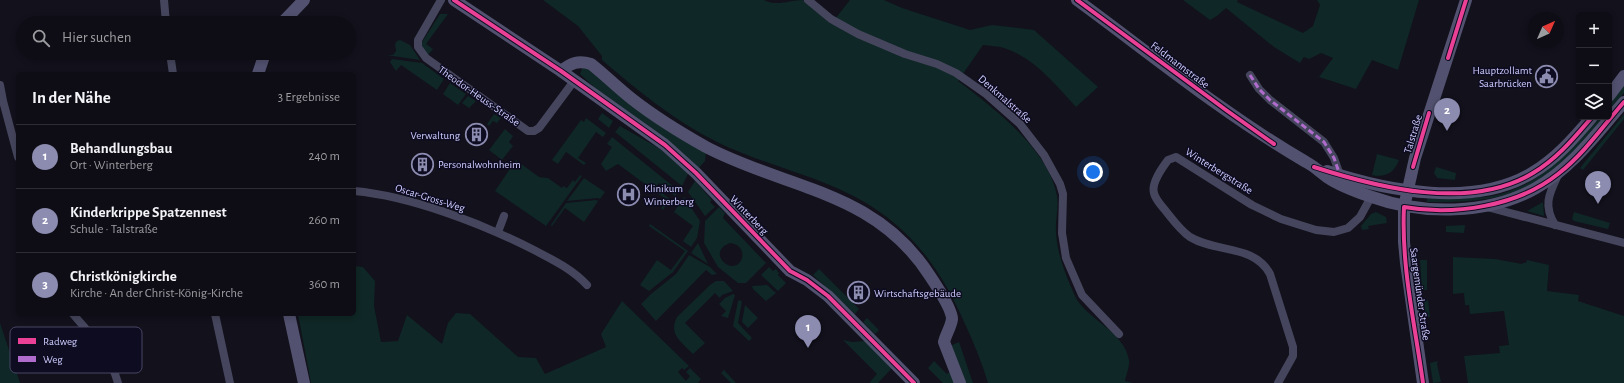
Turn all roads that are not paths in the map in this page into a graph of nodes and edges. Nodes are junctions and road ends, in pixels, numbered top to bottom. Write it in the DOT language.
graph roads {
  1 [pos="164,0"];
  2 [pos="304,0"];
  3 [pos="441,0"];
  4 [pos="454,0"];
  5 [pos="808,0"];
  6 [pos="1077,0"];
  7 [pos="1466,0"];
  8 [pos="165,16"];
  9 [pos="289,16"];
  10 [pos="171,60"];
  11 [pos="263,60"];
  12 [pos="561,71"];
  13 [pos="173,72"];
  14 [pos="259,72"];
  15 [pos="1250,75"];
  16 [pos="1624,76"];
  17 [pos="574,81"];
  18 [pos="0,85"];
  19 [pos="1612,92"];
  20 [pos="1624,102"];
  21 [pos="1589,120"];
  22 [pos="16,150"];
  23 [pos="1314,167"];
  24 [pos="1558,174"];
  25 [pos="1340,175"];
  26 [pos="1408,189"];
  27 [pos="356,191"];
  28 [pos="1371,197"];
  29 [pos="1485,206"];
  30 [pos="1404,207"];
  31 [pos="504,216"];
  32 [pos="1555,225"];
  33 [pos="498,232"];
  34 [pos="1624,243"];
  35 [pos="587,285"];
  36 [pos="75,316"];
  37 [pos="215,316"];
  38 [pos="290,316"];
  39 [pos="84,327"];
  40 [pos="1119,334"];
  41 [pos="115,373"];
  42 [pos="118,383"];
  43 [pos="230,383"];
  44 [pos="304,383"];
  45 [pos="914,383"];
  46 [pos="960,383"];
  47 [pos="1278,383"];
  48 [pos="1423,383"];
  1 -- 8 [label="street"];
  2 -- 9 [label="street"];
  3 -- 17 [label="street, Theodor-Heuss-Straße"];
  4 -- 12 [label="street"];
  5 -- 40 [label="street, Denkmalstraße"];
  6 -- 23 [label="street, Feldmannstraße"];
  7 -- 26 [label="street, Talstraße"];
  10 -- 13 [label="street"];
  11 -- 14 [label="street"];
  12 -- 17 [label="street, Winterberg"];
  12 -- 46 [label="street"];
  15 -- 25 [label="street"];
  16 -- 19 [label="street"];
  17 -- 45 [label="street, Winterberg"];
  18 -- 22 [label="street"];
  20 -- 24 [label="street, Feldmannstraße"];
  21 -- 26 [label="street, Feldmannstraße"];
  23 -- 25 [label="street, Feldmannstraße"];
  23 -- 28 [label="street, Feldmannstraße"];
  24 -- 29 [label="street, Feldmannstraße"];
  24 -- 32 [label="street"];
  25 -- 26 [label="street, Feldmannstraße"];
  26 -- 30 [label="street, Saargemünder Straße"];
  27 -- 33 [label="street, Oscar-Gross-Weg"];
  28 -- 30 [label="street, Feldmannstraße"];
  28 -- 47 [label="street, Winterbergstraße"];
  29 -- 30 [label="street, Feldmannstraße"];
  29 -- 32 [label="street"];
  30 -- 48 [label="street, Saargemünder Straße"];
  31 -- 33 [label="street"];
  32 -- 34 [label="street"];
  33 -- 35 [label="street, Oscar-Gross-Weg"];
  36 -- 39 [label="street"];
  37 -- 43 [label="street"];
  38 -- 44 [label="street"];
  41 -- 42 [label="street"];
}
